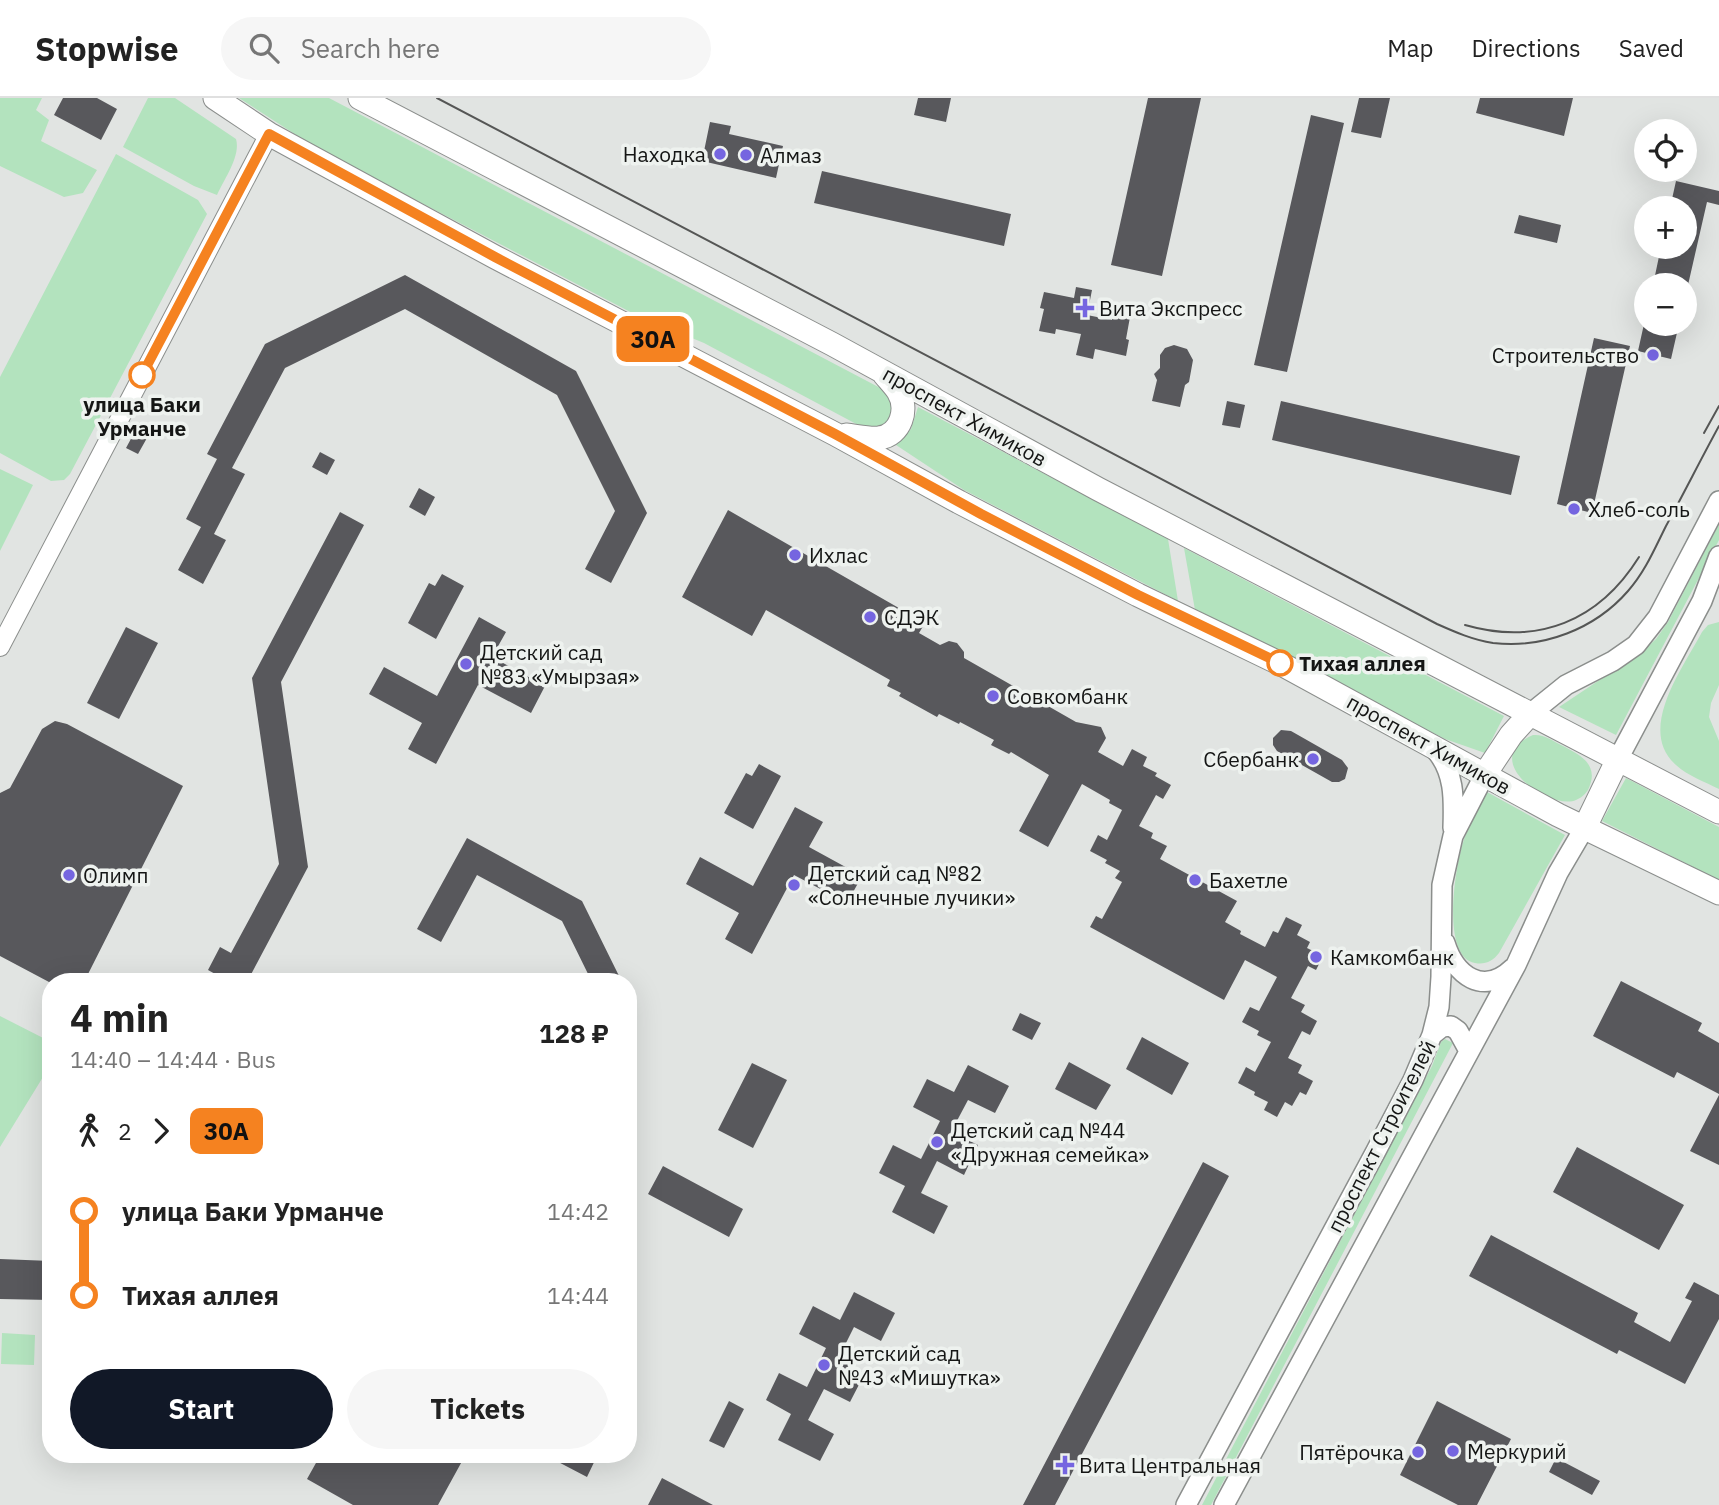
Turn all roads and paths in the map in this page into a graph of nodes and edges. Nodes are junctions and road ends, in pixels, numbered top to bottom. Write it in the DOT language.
graph roads {
  1 [pos="215,98"];
  2 [pos="360,98"];
  3 [pos="269,134"];
  4 [pos="880,369"];
  5 [pos="835,434"];
  6 [pos="1719,501"];
  7 [pos="1719,556"];
  8 [pos="0,647"];
  9 [pos="1530,714"];
  10 [pos="1433,747"];
  11 [pos="1618,760"];
  12 [pos="1485,775"];
  13 [pos="1719,812"];
  14 [pos="1585,827"];
  15 [pos="1453,836"];
  16 [pos="1719,893"];
  17 [pos="1441,928"];
  18 [pos="1516,965"];
  19 [pos="1432,1035"];
  20 [pos="1469,1051"];
  21 [pos="1186,1505"];
  22 [pos="1224,1505"];
  1 -- 3 [label="main road, проспект Химиков"];
  2 -- 4 [label="main road, проспект Химиков"];
  3 -- 5 [label="main road, проспект Химиков"];
  3 -- 8 [label="street"];
  4 -- 5 [label="main road"];
  4 -- 9 [label="main road, проспект Химиков"];
  5 -- 10 [label="main road, проспект Химиков"];
  6 -- 9 [label="main road, проспект Строителей"];
  7 -- 11 [label="main road, проспект Строителей"];
  9 -- 11 [label="main road, проспект Химиков"];
  9 -- 12 [label="main road, проспект Строителей"];
  10 -- 12 [label="main road, проспект Химиков"];
  10 -- 15 [label="main road"];
  11 -- 13 [label="main road, проспект Химиков"];
  11 -- 14 [label="main road, проспект Строителей"];
  12 -- 14 [label="main road, проспект Химиков"];
  12 -- 15 [label="main road, проспект Строителей"];
  14 -- 16 [label="main road, проспект Химиков"];
  14 -- 18 [label="main road, проспект Строителей"];
  15 -- 17 [label="main road, проспект Строителей"];
  17 -- 18 [label="main road"];
  17 -- 19 [label="main road, проспект Строителей"];
  18 -- 20 [label="main road, проспект Строителей"];
  19 -- 20 [label="main road"];
  19 -- 21 [label="main road, проспект Строителей"];
  20 -- 22 [label="main road, проспект Строителей"];
}
